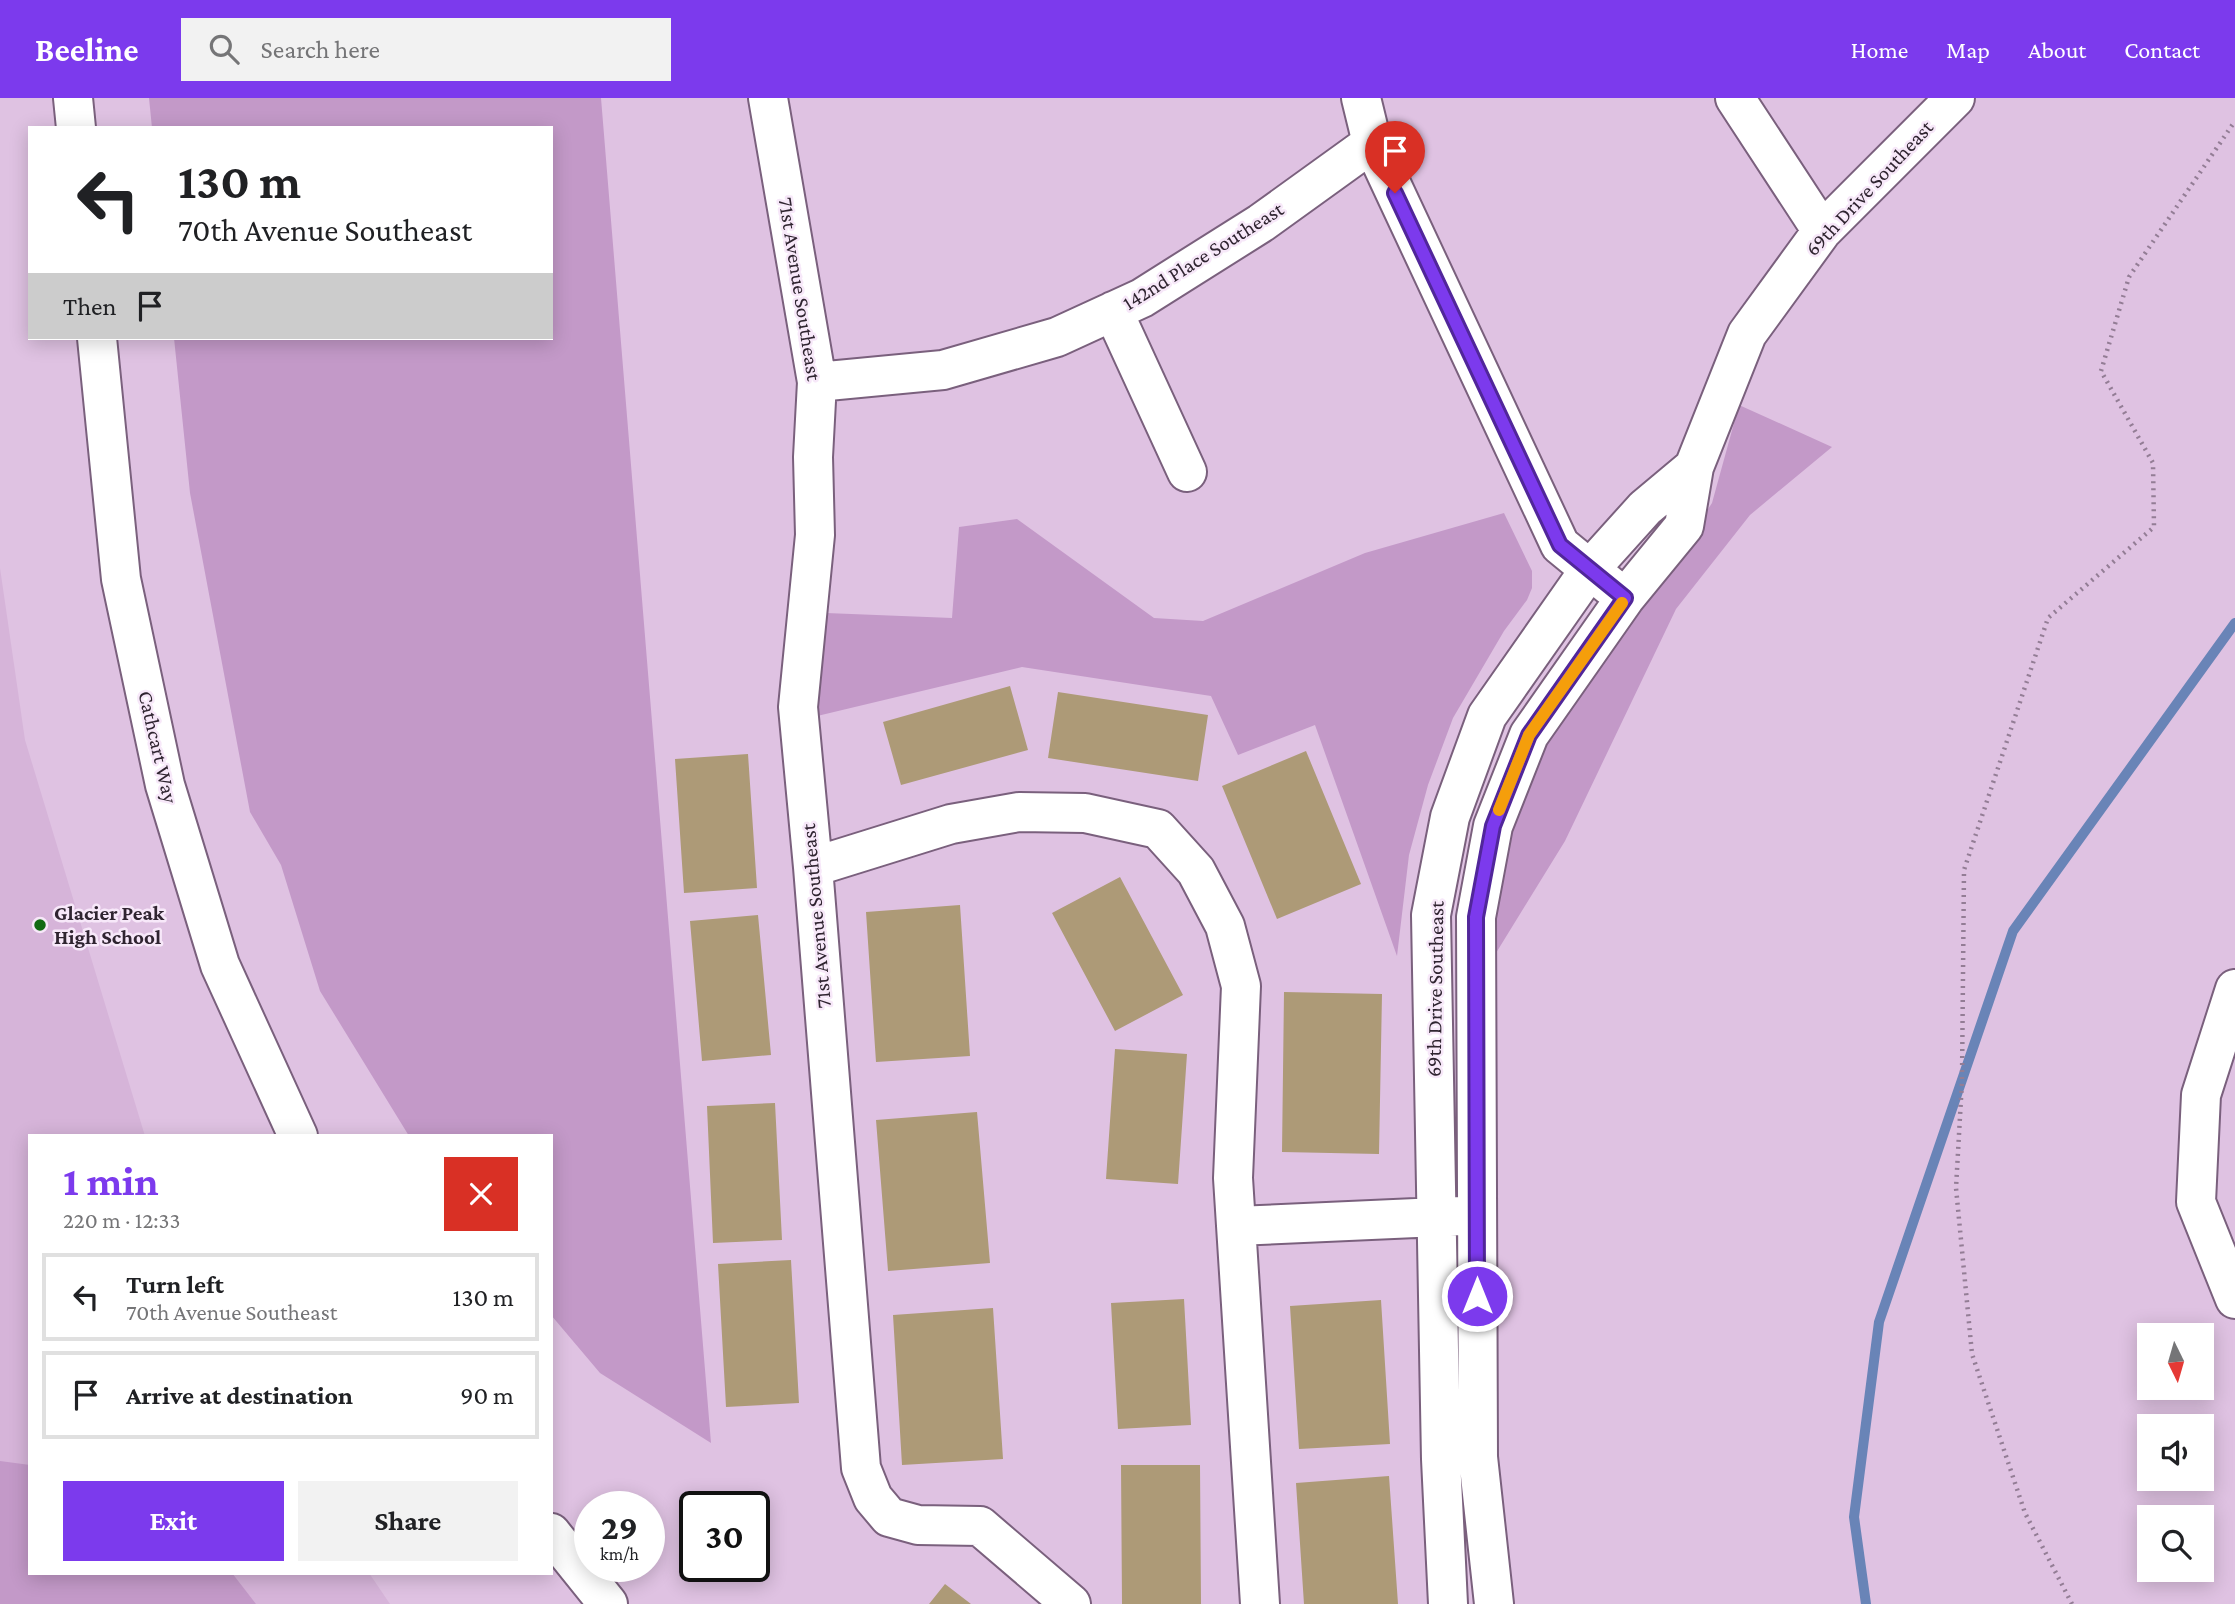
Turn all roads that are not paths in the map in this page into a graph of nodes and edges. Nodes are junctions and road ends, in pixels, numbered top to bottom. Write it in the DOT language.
graph roads {
  1 [pos="73,98"];
  2 [pos="768,98"];
  3 [pos="1361,98"];
  4 [pos="1735,98"];
  5 [pos="1955,98"];
  6 [pos="76,126"];
  7 [pos="1372,143"];
  8 [pos="1822,231"];
  9 [pos="1113,311"];
  10 [pos="97,340"];
  11 [pos="817,382"];
  12 [pos="1694,467"];
  13 [pos="1187,472"];
  14 [pos="1590,569"];
  15 [pos="1625,598"];
  16 [pos="813,867"];
  17 [pos="2235,989"];
  18 [pos="297,1134"];
  19 [pos="1477,1216"];
  20 [pos="1436,1217"];
  21 [pos="1236,1226"];
  22 [pos="2235,1299"];
  23 [pos="553,1535"];
  24 [pos="608,1604"];
  25 [pos="1071,1604"];
  26 [pos="1260,1604"];
  27 [pos="1448,1604"];
  28 [pos="1494,1604"];
  1 -- 6 [label="street"];
  2 -- 11 [label="street, 71st Avenue Southeast"];
  3 -- 7 [label="street"];
  4 -- 8 [label="street"];
  5 -- 8 [label="street, 69th Drive Southeast"];
  7 -- 9 [label="street, 142nd Place Southeast"];
  7 -- 14 [label="street"];
  8 -- 12 [label="street, 69th Drive Southeast"];
  9 -- 11 [label="street, 142nd Place Southeast"];
  9 -- 13 [label="street"];
  10 -- 18 [label="street, Cathcart Way"];
  11 -- 16 [label="street, 71st Avenue Southeast"];
  12 -- 14 [label="street, 69th Drive Southeast"];
  12 -- 15 [label="street, 69th Drive Southeast"];
  14 -- 15 [label="street"];
  14 -- 20 [label="street, 69th Drive Southeast"];
  15 -- 19 [label="street, 69th Drive Southeast"];
  16 -- 21 [label="street"];
  16 -- 25 [label="street, 71st Avenue Southeast"];
  17 -- 22 [label="street"];
  19 -- 20 [label="street"];
  19 -- 28 [label="street, 69th Drive Southeast"];
  20 -- 21 [label="street"];
  20 -- 27 [label="street, 69th Drive Southeast"];
  21 -- 26 [label="street"];
  23 -- 24 [label="street"];
}
